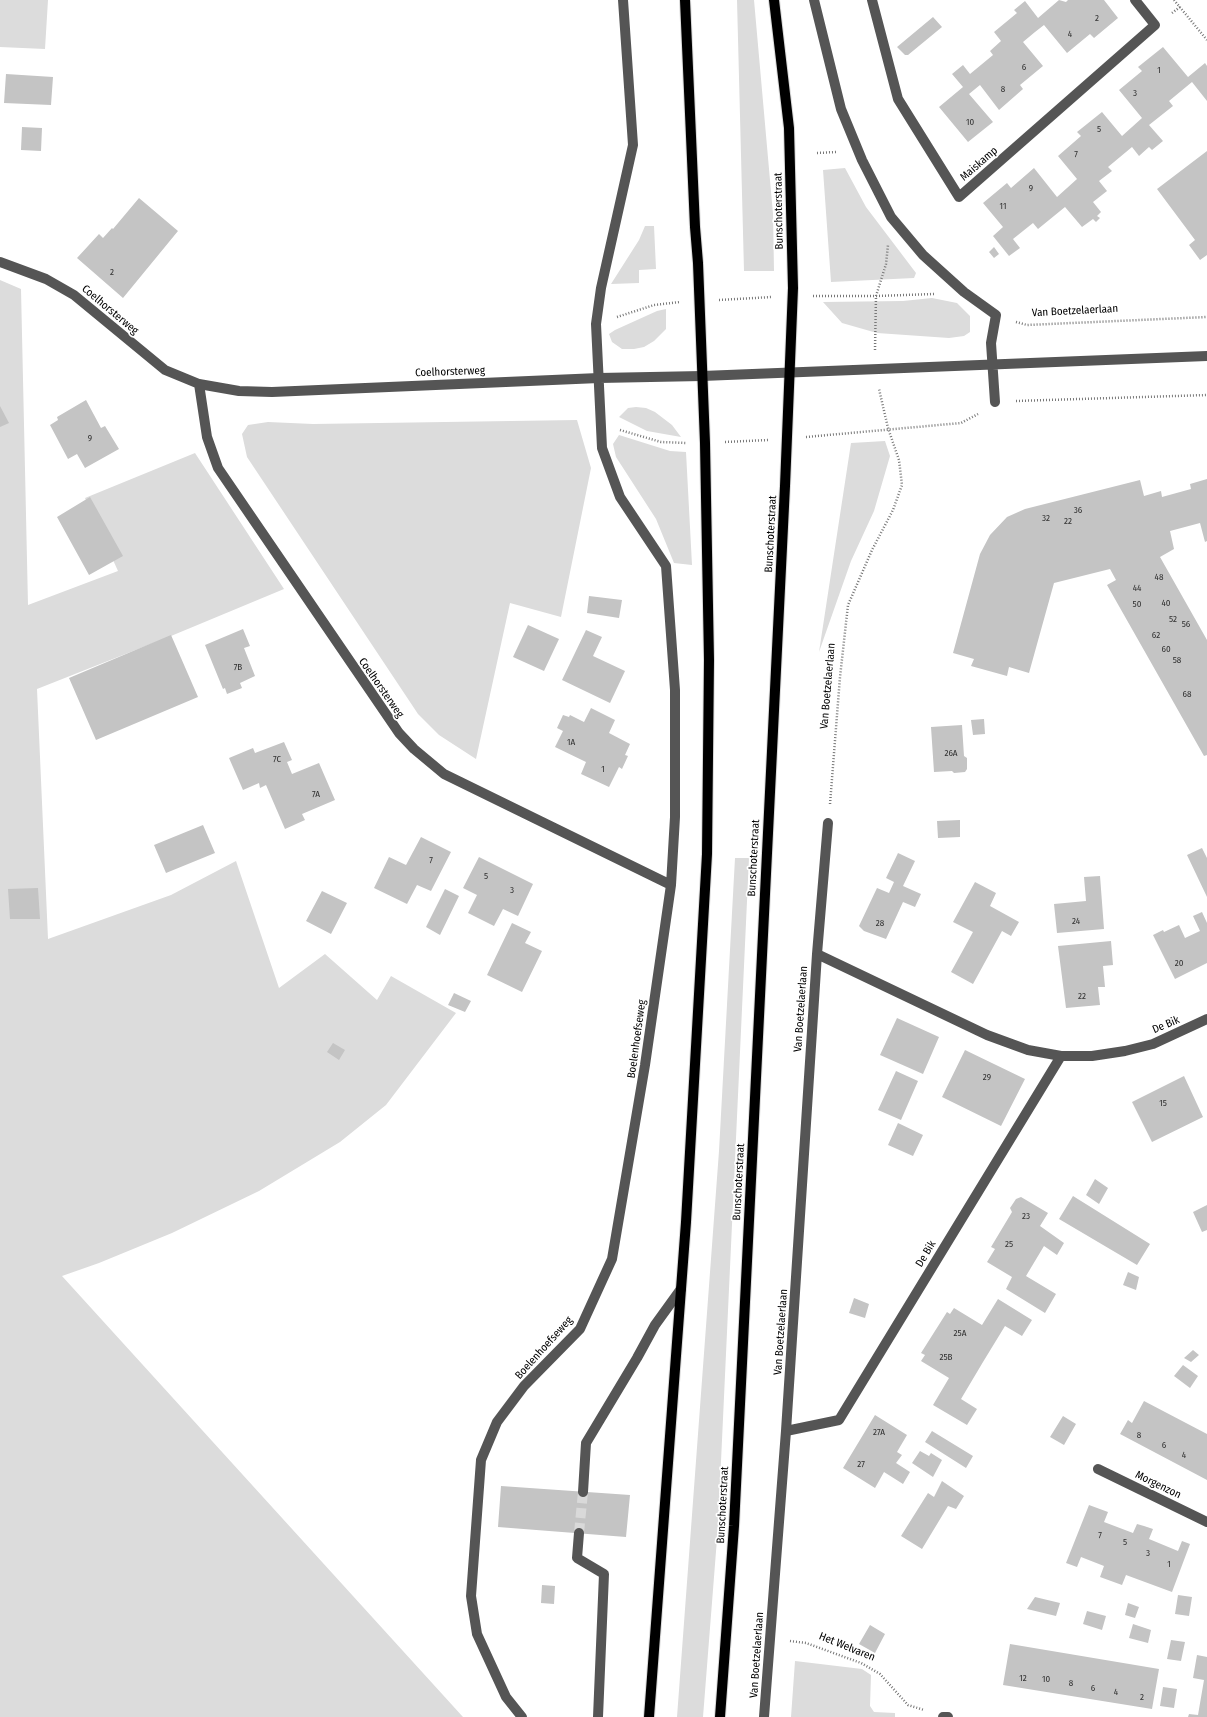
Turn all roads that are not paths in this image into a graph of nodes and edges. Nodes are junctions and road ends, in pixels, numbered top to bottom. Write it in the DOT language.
graph roads {
  1 [pos="623,0"];
  2 [pos="685,0"];
  3 [pos="774,0"];
  4 [pos="814,0"];
  5 [pos="872,0"];
  6 [pos="1135,0"];
  7 [pos="0,262"];
  8 [pos="1207,356"];
  9 [pos="992,365"];
  10 [pos="790,371"];
  11 [pos="702,376"];
  12 [pos="599,378"];
  13 [pos="199,384"];
  14 [pos="995,402"];
  15 [pos="828,823"];
  16 [pos="671,885"];
  17 [pos="817,954"];
  18 [pos="1207,1019"];
  19 [pos="1061,1056"];
  20 [pos="681,1289"];
  21 [pos="786,1431"];
  22 [pos="1098,1469"];
  23 [pos="582,1492"];
  24 [pos="1207,1522"];
  25 [pos="579,1533"];
  26 [pos="522,1717"];
  27 [pos="598,1717"];
  28 [pos="649,1717"];
  29 [pos="720,1717"];
  30 [pos="764,1717"];
  31 [pos="943,1717"];
  32 [pos="948,1717"];
  1 -- 12 [label="street"];
  2 -- 11 [label="main road"];
  3 -- 10 [label="main road, Bunschoterstraat"];
  4 -- 9 [label="street"];
  5 -- 6 [label="street, Maiskamp"];
  7 -- 13 [label="street, Coelhorsterweg"];
  8 -- 9 [label="street"];
  9 -- 10 [label="street"];
  9 -- 14 [label="street"];
  10 -- 11 [label="street, Coelhorsterweg"];
  10 -- 29 [label="main road, Bunschoterstraat"];
  11 -- 12 [label="street, Coelhorsterweg"];
  11 -- 20 [label="main road"];
  12 -- 13 [label="street, Coelhorsterweg"];
  12 -- 16 [label="street"];
  13 -- 16 [label="street, Coelhorsterweg"];
  15 -- 17 [label="street, Van Boetzelaerlaan"];
  16 -- 26 [label="street, Boelenhoefseweg"];
  17 -- 19 [label="street, De Bik"];
  17 -- 21 [label="street, Van Boetzelaerlaan"];
  18 -- 19 [label="street, De Bik"];
  19 -- 21 [label="street, De Bik"];
  20 -- 23 [label="street"];
  20 -- 28 [label="main road"];
  21 -- 30 [label="street, Van Boetzelaerlaan"];
  22 -- 24 [label="street, Morgenzon"];
  25 -- 27 [label="street"];
  31 -- 32 [label="street"];
}
